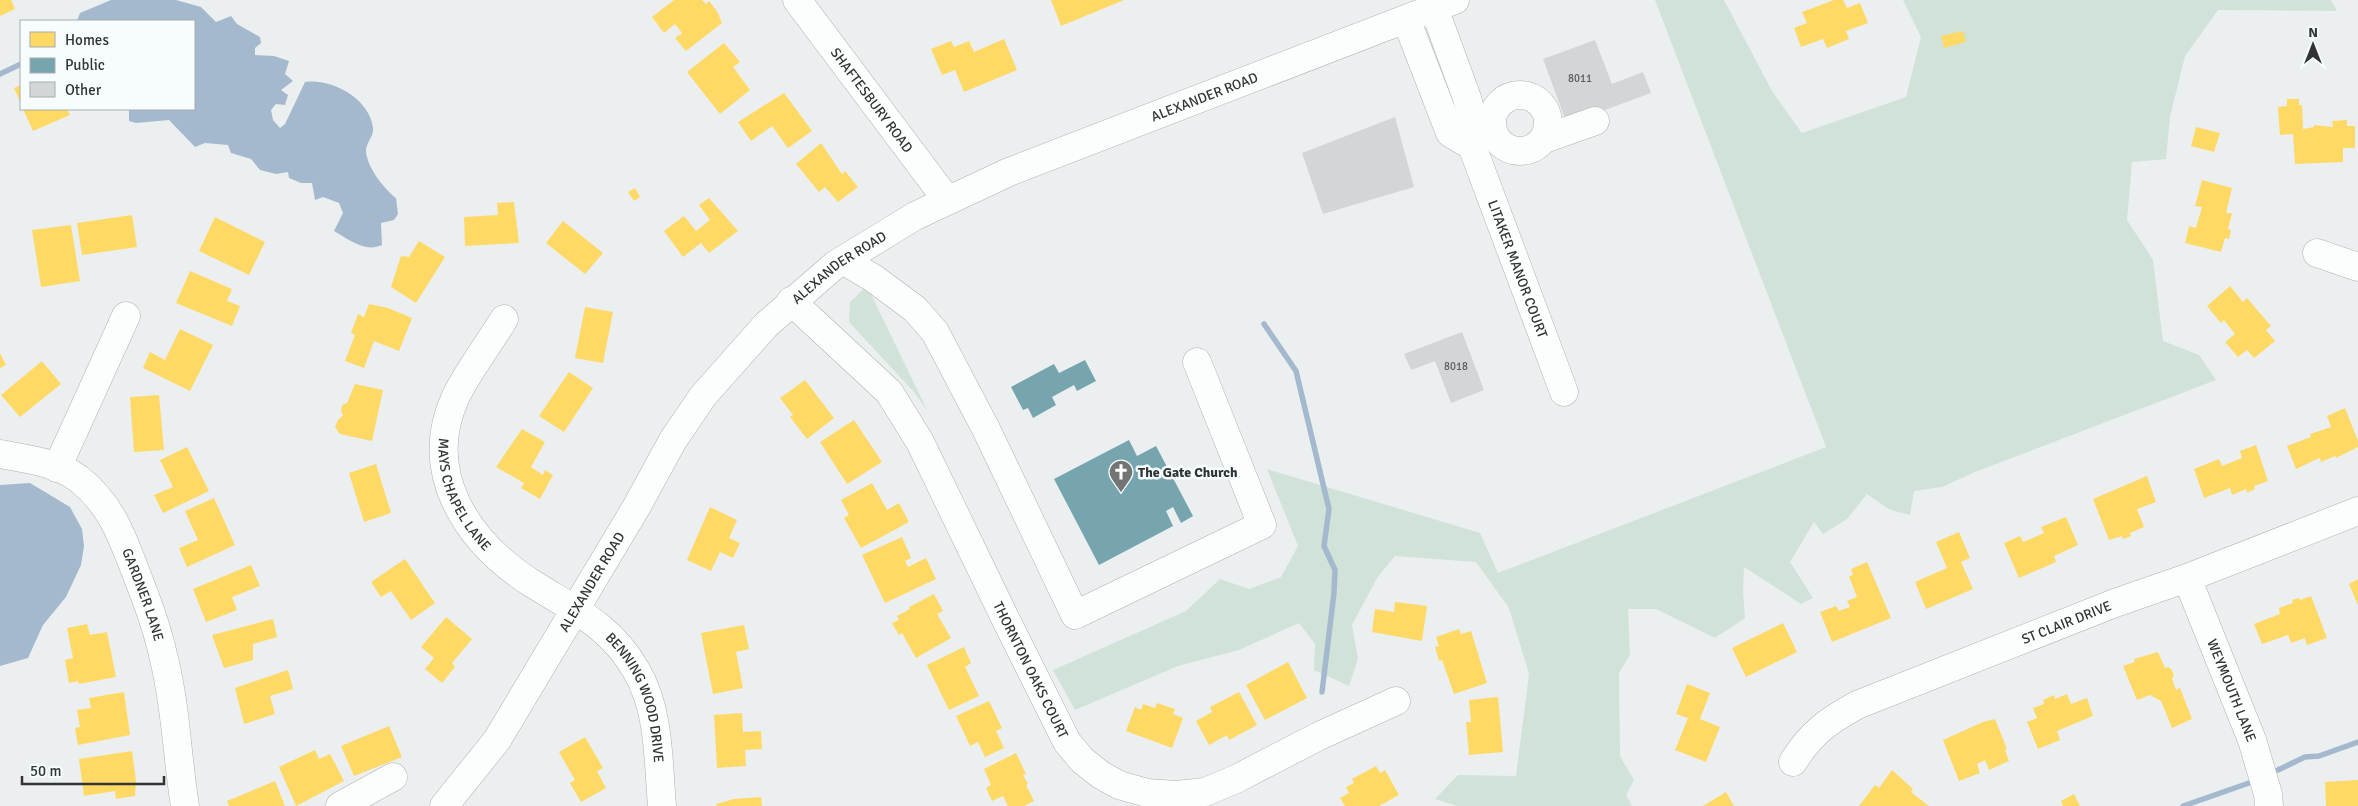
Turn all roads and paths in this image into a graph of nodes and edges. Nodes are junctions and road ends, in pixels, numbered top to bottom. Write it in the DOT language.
graph roads {
  1 [pos="797,0"];
  2 [pos="1444,4"];
  3 [pos="1406,19"];
  4 [pos="1461,83"];
  5 [pos="1435,92"];
  6 [pos="1596,121"];
  7 [pos="1544,139"];
  8 [pos="1472,146"];
  9 [pos="1511,151"];
  10 [pos="1483,176"];
  11 [pos="947,200"];
  12 [pos="2317,253"];
  13 [pos="843,260"];
  14 [pos="2358,267"];
  15 [pos="791,301"];
  16 [pos="126,316"];
  17 [pos="504,319"];
  18 [pos="1197,362"];
  19 [pos="1564,392"];
  20 [pos="0,454"];
  21 [pos="57,468"];
  22 [pos="2358,511"];
  23 [pos="2187,578"];
  24 [pos="576,608"];
  25 [pos="1396,701"];
  26 [pos="1793,762"];
  27 [pos="393,777"];
  28 [pos="1115,795"];
  29 [pos="185,806"];
  30 [pos="340,806"];
  31 [pos="444,806"];
  32 [pos="662,806"];
  33 [pos="2269,806"];
  1 -- 11 [label="street, SHAFTESBURY ROAD"];
  2 -- 3 [label="street, ALEXANDER ROAD"];
  2 -- 4 [label="street, LITAKER MANOR COURT"];
  3 -- 5 [label="street"];
  3 -- 11 [label="street, ALEXANDER ROAD"];
  4 -- 5 [label="street"];
  4 -- 8 [label="street, LITAKER MANOR COURT"];
  5 -- 8 [label="street"];
  6 -- 7 [label="street"];
  7 -- 9 [label="street"];
  7 -- 9 [label="street"];
  8 -- 10 [label="street, LITAKER MANOR COURT"];
  9 -- 10 [label="street"];
  10 -- 19 [label="street, LITAKER MANOR COURT"];
  11 -- 13 [label="street, ALEXANDER ROAD"];
  12 -- 14 [label="street"];
  13 -- 15 [label="street, ALEXANDER ROAD"];
  13 -- 18 [label="street"];
  15 -- 24 [label="street, ALEXANDER ROAD"];
  15 -- 28 [label="street, THORNTON OAKS COURT"];
  16 -- 21 [label="street"];
  17 -- 24 [label="street, MAYS CHAPEL LANE"];
  20 -- 21 [label="street, GARDNER LANE"];
  21 -- 29 [label="street, GARDNER LANE"];
  22 -- 23 [label="street, ST CLAIR DRIVE"];
  23 -- 26 [label="street, ST CLAIR DRIVE"];
  23 -- 33 [label="street, WEYMOUTH LANE"];
  24 -- 31 [label="street, ALEXANDER ROAD"];
  24 -- 32 [label="street, BENNING WOOD DRIVE"];
  25 -- 28 [label="street, THORNTON OAKS COURT"];
  27 -- 30 [label="street"];
}
